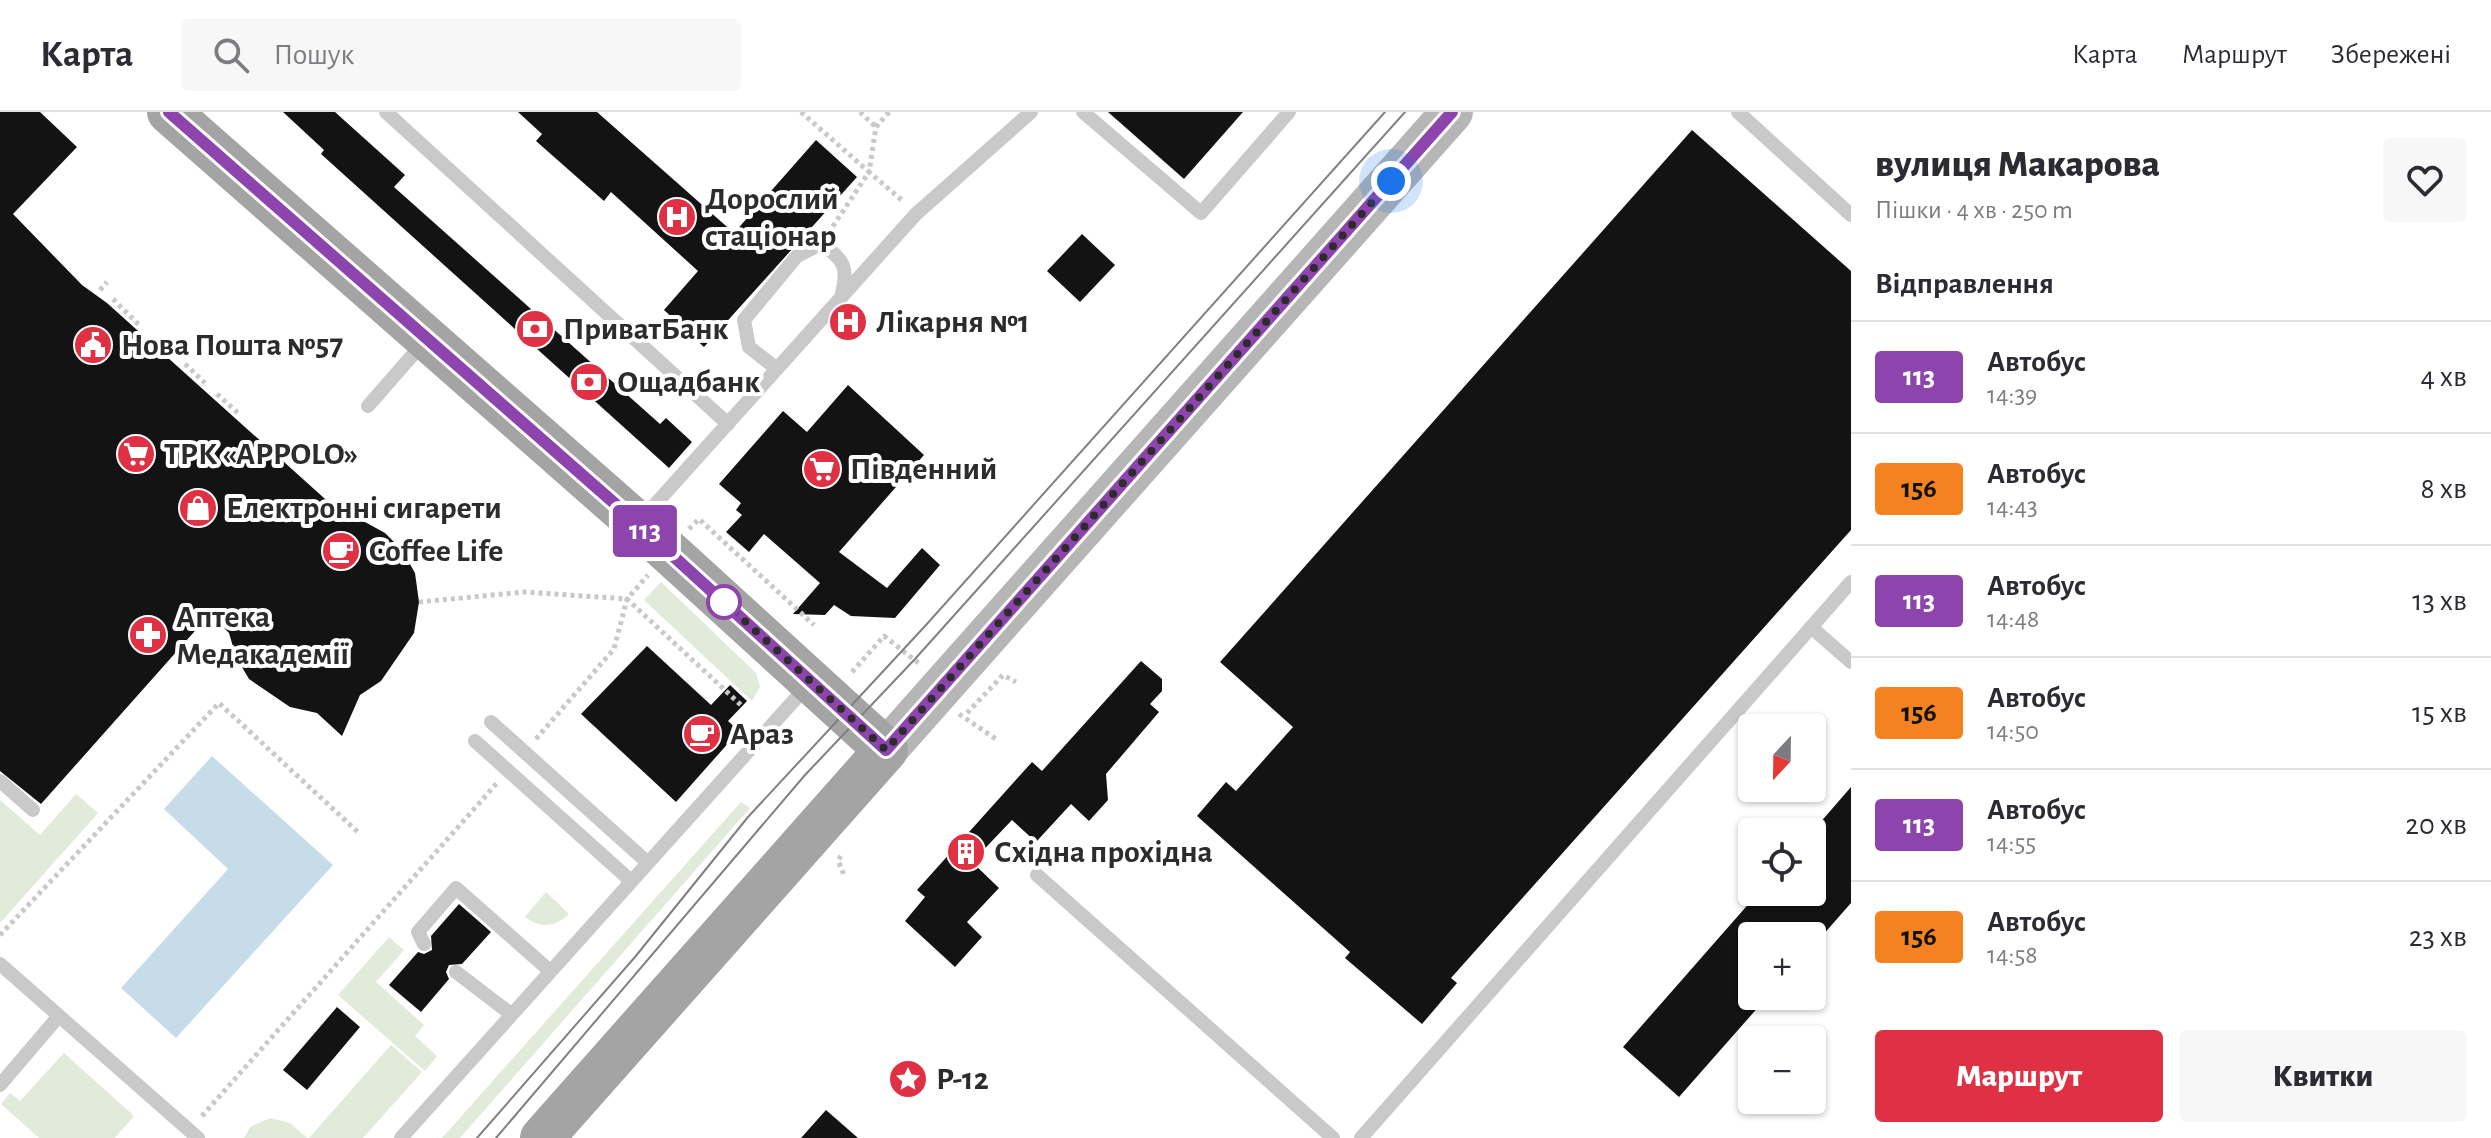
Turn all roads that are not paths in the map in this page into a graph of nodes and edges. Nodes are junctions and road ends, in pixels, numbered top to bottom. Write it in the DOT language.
graph roads {
  1 [pos="386,112"];
  2 [pos="1031,112"];
  3 [pos="1083,112"];
  4 [pos="1289,112"];
  5 [pos="1452,112"];
  6 [pos="1738,112"];
  7 [pos="186,117"];
  8 [pos="1851,215"];
  9 [pos="841,298"];
  10 [pos="427,339"];
  11 [pos="777,369"];
  12 [pos="368,406"];
  13 [pos="728,424"];
  14 [pos="653,538"];
  15 [pos="1851,582"];
  16 [pos="1811,627"];
  17 [pos="1851,662"];
  18 [pos="832,676"];
  19 [pos="491,722"];
  20 [pos="475,741"];
  21 [pos="886,750"];
  22 [pos="0,781"];
  23 [pos="33,810"];
  24 [pos="647,862"];
  25 [pos="1037,875"];
  26 [pos="630,880"];
  27 [pos="424,944"];
  28 [pos="0,964"];
  29 [pos="550,971"];
  30 [pos="456,972"];
  31 [pos="511,1014"];
  32 [pos="58,1017"];
  33 [pos="0,1085"];
  34 [pos="194,1134"];
  35 [pos="401,1138"];
  36 [pos="542,1138"];
  37 [pos="1333,1138"];
  38 [pos="1361,1138"];
  1 -- 13 [label="lane"];
  2 -- 9 [label="lane"];
  3 -- 4 [label="lane"];
  5 -- 21 [label="main road"];
  6 -- 8 [label="lane"];
  7 -- 10 [label="main road"];
  9 -- 11 [label="lane"];
  9 -- 11 [label="lane"];
  10 -- 12 [label="lane"];
  10 -- 14 [label="main road"];
  11 -- 13 [label="lane"];
  13 -- 14 [label="lane"];
  14 -- 18 [label="main road"];
  15 -- 16 [label="lane"];
  16 -- 17 [label="lane"];
  16 -- 38 [label="lane"];
  18 -- 21 [label="main road"];
  18 -- 24 [label="lane"];
  19 -- 24 [label="lane"];
  20 -- 26 [label="lane"];
  21 -- 36 [label="main road"];
  22 -- 23 [label="lane"];
  24 -- 26 [label="lane"];
  25 -- 37 [label="lane"];
  26 -- 29 [label="lane"];
  27 -- 29 [label="lane"];
  28 -- 32 [label="lane"];
  29 -- 31 [label="lane"];
  30 -- 31 [label="lane"];
  31 -- 35 [label="lane"];
  32 -- 33 [label="lane"];
  32 -- 34 [label="lane"];
}
